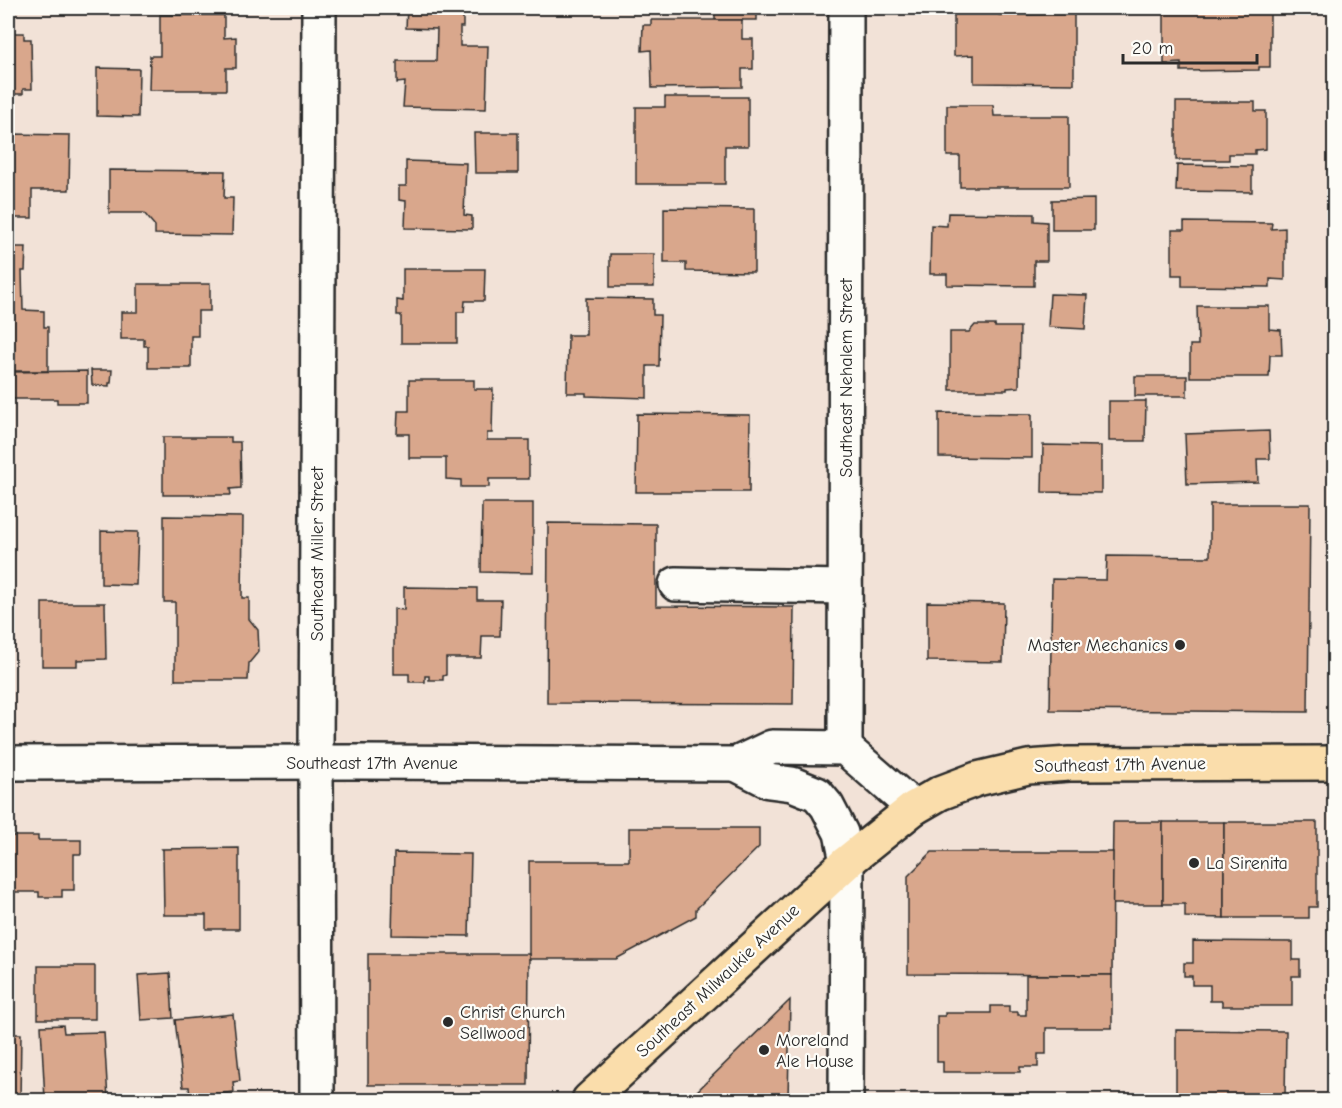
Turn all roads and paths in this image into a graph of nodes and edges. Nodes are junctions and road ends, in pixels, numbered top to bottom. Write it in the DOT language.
graph roads {
  1 [pos="319,8"];
  2 [pos="846,8"];
  3 [pos="676,584"];
  4 [pos="845,587"];
  5 [pos="845,748"];
  6 [pos="316,762"];
  7 [pos="8,763"];
  8 [pos="1335,763"];
  9 [pos="736,764"];
  10 [pos="914,808"];
  11 [pos="847,862"];
  12 [pos="317,1101"];
  13 [pos="590,1101"];
  14 [pos="846,1101"];
  1 -- 6 [label="street, Southeast Miller Street"];
  2 -- 4 [label="street, Southeast Nehalem Street"];
  3 -- 4 [label="street"];
  4 -- 5 [label="street, Southeast Nehalem Street"];
  5 -- 9 [label="street, Southeast 17th Avenue"];
  5 -- 10 [label="street"];
  6 -- 7 [label="street, Southeast 17th Avenue"];
  6 -- 9 [label="street, Southeast 17th Avenue"];
  6 -- 12 [label="street, Southeast Miller Street"];
  8 -- 10 [label="main road, Southeast 17th Avenue"];
  9 -- 11 [label="street, Southeast 17th Avenue"];
  10 -- 11 [label="main road, Southeast 17th Avenue"];
  11 -- 13 [label="main road, Southeast Milwaukie Avenue"];
  11 -- 14 [label="street"];
}
